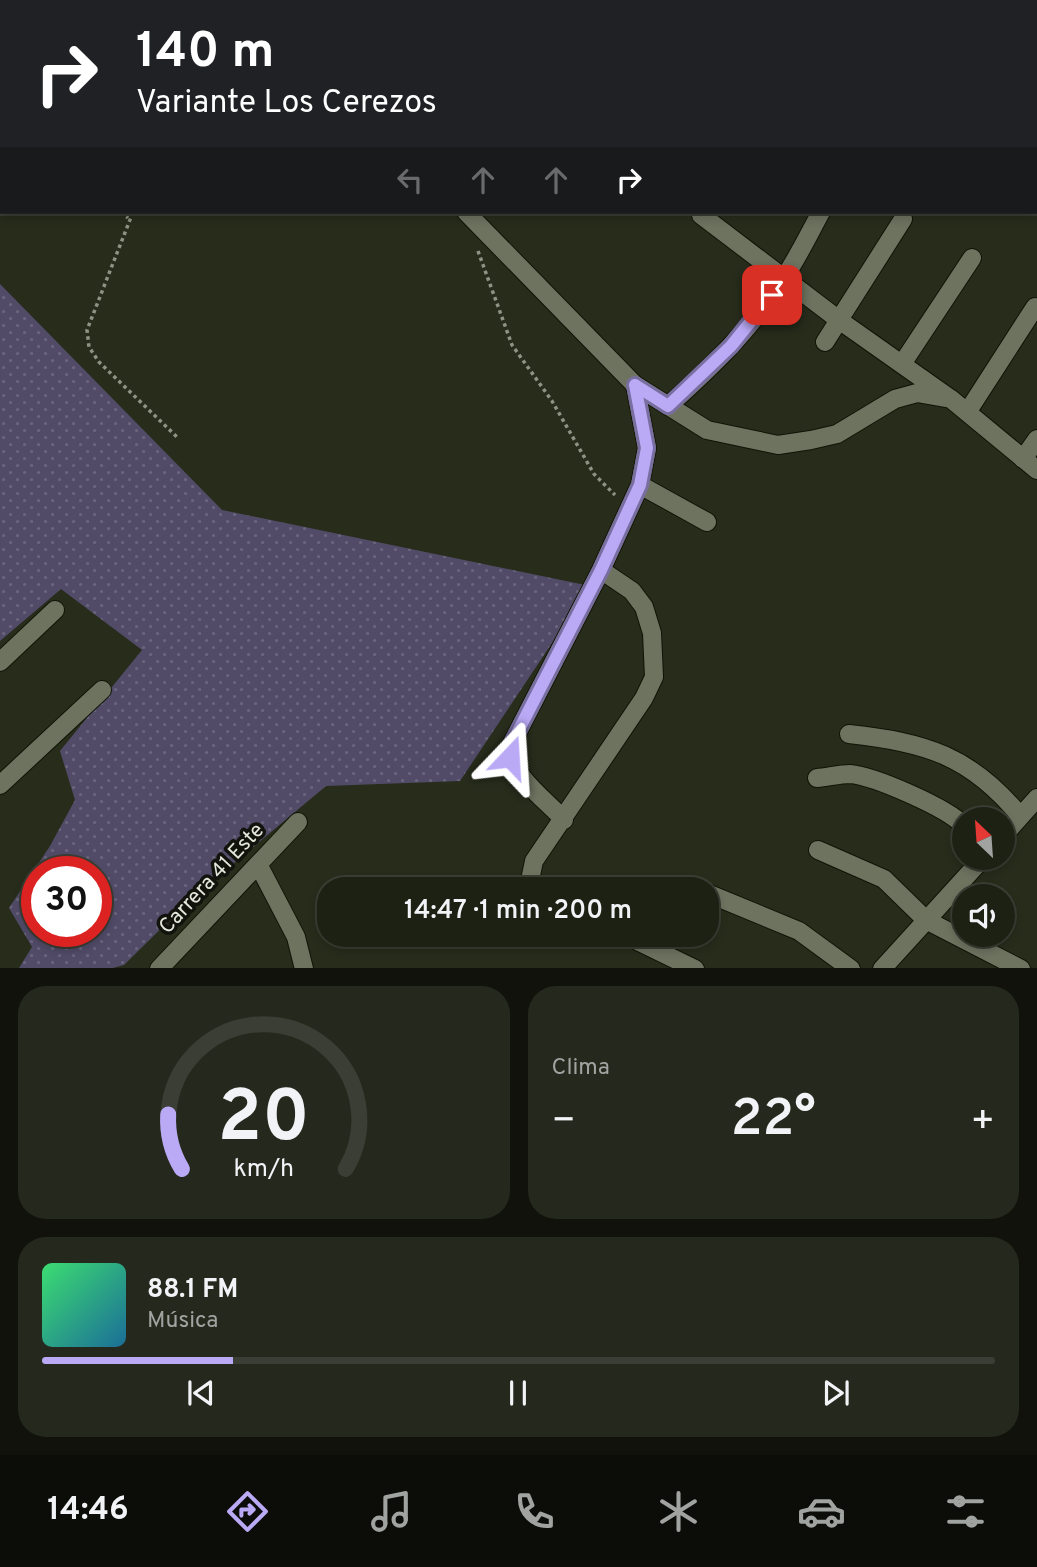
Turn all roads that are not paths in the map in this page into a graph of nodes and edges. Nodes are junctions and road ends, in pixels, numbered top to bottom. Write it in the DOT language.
graph roads {
  1 [pos="468,214"];
  2 [pos="820,214"];
  3 [pos="701,215"];
  4 [pos="903,219"];
  5 [pos="972,258"];
  6 [pos="785,278"];
  7 [pos="1035,307"];
  8 [pos="839,320"];
  9 [pos="825,342"];
  10 [pos="902,364"];
  11 [pos="635,385"];
  12 [pos="951,399"];
  13 [pos="668,406"];
  14 [pos="968,411"];
  15 [pos="1037,439"];
  16 [pos="1030,465"];
  17 [pos="640,485"];
  18 [pos="707,522"];
  19 [pos="601,570"];
  20 [pos="55,610"];
  21 [pos="0,662"];
  22 [pos="102,690"];
  23 [pos="849,734"];
  24 [pos="817,778"];
  25 [pos="0,786"];
  26 [pos="1037,798"];
  27 [pos="952,814"];
  28 [pos="1020,816"];
  29 [pos="564,820"];
  30 [pos="298,822"];
  31 [pos="1015,822"];
  32 [pos="818,850"];
  33 [pos="258,864"];
  34 [pos="972,870"];
  35 [pos="531,877"];
  36 [pos="719,898"];
  37 [pos="926,920"];
  38 [pos="651,947"];
  39 [pos="159,968"];
  40 [pos="304,968"];
  41 [pos="695,968"];
  42 [pos="851,968"];
  43 [pos="881,968"];
  44 [pos="1021,968"];
  1 -- 11 [label="street"];
  2 -- 6 [label="street"];
  3 -- 6 [label="street"];
  4 -- 8 [label="street"];
  5 -- 10 [label="street"];
  6 -- 8 [label="street"];
  6 -- 13 [label="street"];
  7 -- 14 [label="street"];
  8 -- 9 [label="street"];
  8 -- 10 [label="street"];
  10 -- 12 [label="street"];
  11 -- 13 [label="street"];
  11 -- 17 [label="street"];
  12 -- 13 [label="street"];
  12 -- 14 [label="street"];
  14 -- 16 [label="street"];
  15 -- 16 [label="street"];
  17 -- 18 [label="street"];
  17 -- 19 [label="street"];
  19 -- 29 [label="street"];
  19 -- 29 [label="street"];
  20 -- 21 [label="street"];
  22 -- 25 [label="street"];
  23 -- 28 [label="street"];
  24 -- 27 [label="street"];
  26 -- 28 [label="street"];
  28 -- 31 [label="street"];
  29 -- 35 [label="street"];
  30 -- 33 [label="street, Carrera 41 Este"];
  32 -- 37 [label="street"];
  33 -- 39 [label="street, Carrera 41 Este"];
  33 -- 40 [label="street"];
  34 -- 37 [label="street"];
  36 -- 42 [label="street"];
  37 -- 43 [label="street"];
  37 -- 44 [label="street"];
  38 -- 41 [label="street"];
}
